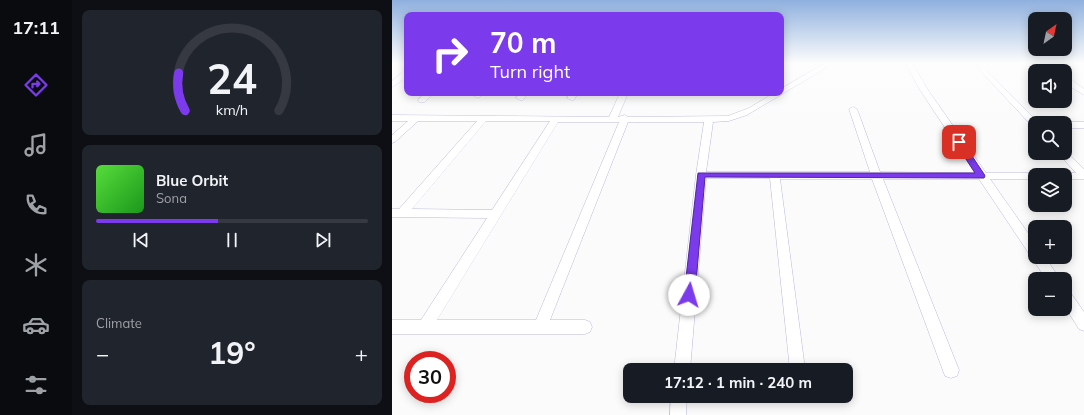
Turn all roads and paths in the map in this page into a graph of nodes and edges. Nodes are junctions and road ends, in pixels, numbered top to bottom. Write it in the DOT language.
graph roads {
  1 [pos="797,82"];
  2 [pos="920,82"];
  3 [pos="995,82"];
  4 [pos="1072,84"];
  5 [pos="784,90"];
  6 [pos="1084,93"];
  7 [pos="426,96"];
  8 [pos="623,96"];
  9 [pos="773,96"];
  10 [pos="422,100"];
  11 [pos="853,109"];
  12 [pos="1028,117"];
  13 [pos="392,118"];
  14 [pos="416,118"];
  15 [pos="484,118"];
  16 [pos="556,118"];
  17 [pos="613,118"];
  18 [pos="625,118"];
  19 [pos="709,119"];
  20 [pos="1072,125"];
  21 [pos="1084,125"];
  22 [pos="392,140"];
  23 [pos="1069,160"];
  24 [pos="701,175"];
  25 [pos="775,175"];
  26 [pos="876,175"];
  27 [pos="981,176"];
  28 [pos="1028,176"];
  29 [pos="1072,176"];
  30 [pos="1084,176"];
  31 [pos="397,213"];
  32 [pos="496,214"];
  33 [pos="1028,243"];
  34 [pos="1072,306"];
  35 [pos="1084,324"];
  36 [pos="392,327"];
  37 [pos="425,327"];
  38 [pos="540,327"];
  39 [pos="585,327"];
  40 [pos="683,363"];
  41 [pos="796,363"];
  42 [pos="951,370"];
  43 [pos="679,403"];
  44 [pos="678,415"];
  1 -- 5 [label="street"];
  2 -- 27 [label="street"];
  3 -- 12 [label="street"];
  4 -- 6 [label="street"];
  7 -- 10 [label="street"];
  8 -- 17 [label="street"];
  9 -- 19 [label="street"];
  11 -- 26 [label="street"];
  13 -- 14 [label="street"];
  14 -- 15 [label="street"];
  14 -- 22 [label="street"];
  15 -- 16 [label="street"];
  15 -- 31 [label="street"];
  16 -- 17 [label="street"];
  16 -- 32 [label="street"];
  17 -- 18 [label="street"];
  18 -- 19 [label="street"];
  18 -- 38 [label="street"];
  19 -- 24 [label="street"];
  20 -- 21 [label="street"];
  23 -- 30 [label="street"];
  24 -- 25 [label="street"];
  24 -- 40 [label="street"];
  25 -- 26 [label="street"];
  25 -- 41 [label="street"];
  26 -- 27 [label="street"];
  26 -- 42 [label="street"];
  27 -- 28 [label="street"];
  27 -- 33 [label="street"];
  29 -- 30 [label="street"];
  31 -- 32 [label="street"];
  32 -- 37 [label="street"];
  34 -- 35 [label="street"];
  36 -- 37 [label="street"];
  37 -- 38 [label="street"];
  38 -- 39 [label="street"];
  43 -- 44 [label="street"];
}
